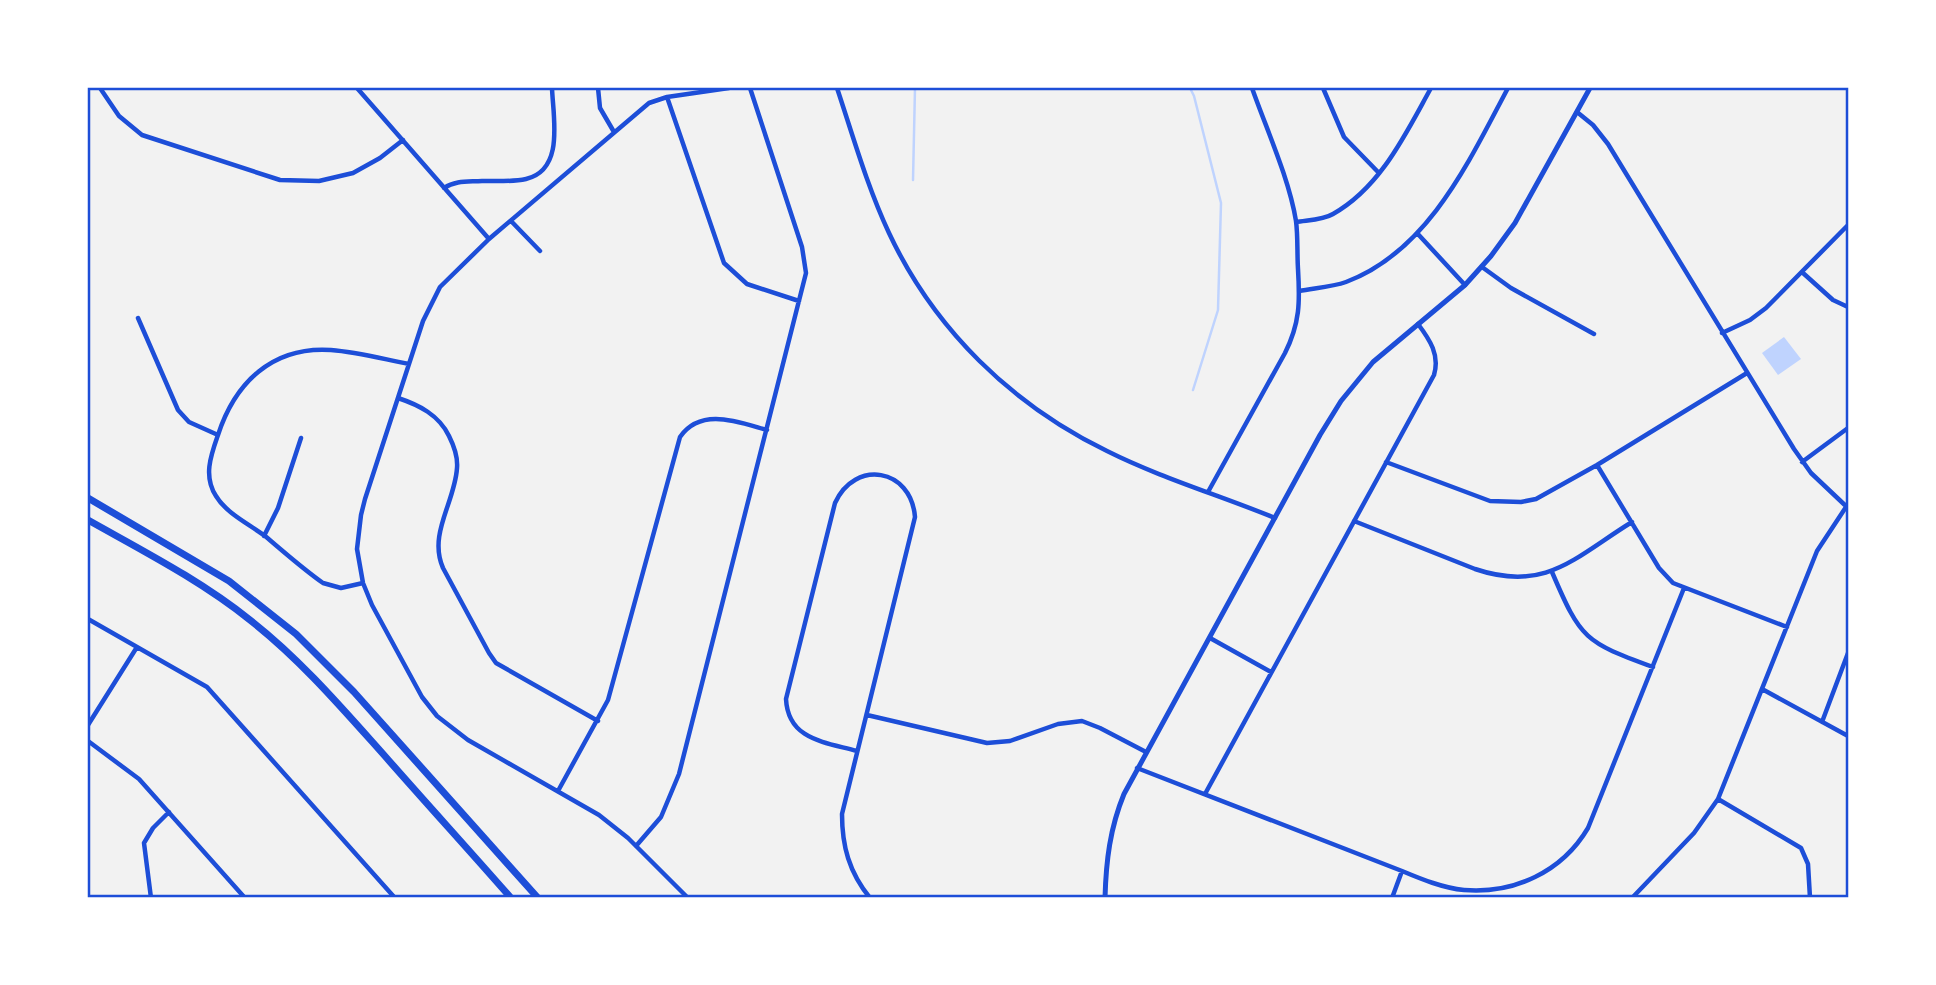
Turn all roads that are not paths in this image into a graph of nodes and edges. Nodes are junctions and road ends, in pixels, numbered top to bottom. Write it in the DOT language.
graph roads {
  1 [pos="100,88"];
  2 [pos="358,88"];
  3 [pos="552,88"];
  4 [pos="598,88"];
  5 [pos="729,88"];
  6 [pos="750,88"];
  7 [pos="837,88"];
  8 [pos="1252,88"];
  9 [pos="1323,88"];
  10 [pos="1431,88"];
  11 [pos="1508,88"];
  12 [pos="1590,88"];
  13 [pos="667,97"];
  14 [pos="1577,112"];
  15 [pos="614,132"];
  16 [pos="403,140"];
  17 [pos="1378,172"];
  18 [pos="444,188"];
  19 [pos="511,221"];
  20 [pos="1296,222"];
  21 [pos="1849,225"];
  22 [pos="1417,233"];
  23 [pos="489,239"];
  24 [pos="540,251"];
  25 [pos="1482,267"];
  26 [pos="1803,273"];
  27 [pos="1465,285"];
  28 [pos="1299,290"];
  29 [pos="799,301"];
  30 [pos="1849,307"];
  31 [pos="138,318"];
  32 [pos="1418,324"];
  33 [pos="1722,333"];
  34 [pos="1594,334"];
  35 [pos="409,364"];
  36 [pos="1747,373"];
  37 [pos="398,398"];
  38 [pos="1849,428"];
  39 [pos="767,430"];
  40 [pos="218,435"];
  41 [pos="301,438"];
  42 [pos="1386,462"];
  43 [pos="1802,462"];
  44 [pos="1597,465"];
  45 [pos="1208,492"];
  46 [pos="88,498"];
  47 [pos="1847,508"];
  48 [pos="1275,518"];
  49 [pos="88,520"];
  50 [pos="1354,521"];
  51 [pos="1632,522"];
  52 [pos="264,536"];
  53 [pos="1552,572"];
  54 [pos="363,583"];
  55 [pos="1684,588"];
  56 [pos="88,619"];
  57 [pos="1787,628"];
  58 [pos="1210,638"];
  59 [pos="138,647"];
  60 [pos="1849,653"];
  61 [pos="1653,667"];
  62 [pos="1271,672"];
  63 [pos="1762,689"];
  64 [pos="867,715"];
  65 [pos="598,721"];
  66 [pos="1822,722"];
  67 [pos="88,725"];
  68 [pos="1849,736"];
  69 [pos="88,741"];
  70 [pos="857,751"];
  71 [pos="1146,752"];
  72 [pos="1138,768"];
  73 [pos="558,791"];
  74 [pos="1205,794"];
  75 [pos="1718,800"];
  76 [pos="169,812"];
  77 [pos="636,846"];
  78 [pos="1402,871"];
  79 [pos="1464,890"];
  80 [pos="151,898"];
  81 [pos="245,898"];
  82 [pos="395,898"];
  83 [pos="511,898"];
  84 [pos="538,898"];
  85 [pos="688,898"];
  86 [pos="870,898"];
  87 [pos="1104,898"];
  88 [pos="1392,898"];
  89 [pos="1464,898"];
  90 [pos="1632,898"];
  91 [pos="1810,898"];
  1 -- 16 [label="street"];
  2 -- 16 [label="street"];
  3 -- 18 [label="street"];
  4 -- 15 [label="street"];
  5 -- 13 [label="street"];
  6 -- 29 [label="street"];
  7 -- 45 [label="street"];
  8 -- 20 [label="street"];
  9 -- 17 [label="street"];
  10 -- 17 [label="street"];
  11 -- 22 [label="street"];
  12 -- 14 [label="street"];
  13 -- 15 [label="street"];
  13 -- 29 [label="street"];
  14 -- 25 [label="street"];
  14 -- 33 [label="street"];
  15 -- 19 [label="street"];
  16 -- 18 [label="street"];
  17 -- 20 [label="street"];
  18 -- 23 [label="street"];
  19 -- 23 [label="street"];
  19 -- 24 [label="street"];
  20 -- 28 [label="street"];
  21 -- 26 [label="street"];
  22 -- 27 [label="street"];
  22 -- 28 [label="street"];
  23 -- 35 [label="street"];
  25 -- 27 [label="street"];
  25 -- 34 [label="street"];
  26 -- 30 [label="street"];
  26 -- 33 [label="street"];
  27 -- 32 [label="street"];
  28 -- 45 [label="street"];
  29 -- 39 [label="street"];
  31 -- 40 [label="street"];
  32 -- 42 [label="street"];
  32 -- 48 [label="street"];
  33 -- 36 [label="street"];
  35 -- 37 [label="street"];
  35 -- 40 [label="street"];
  36 -- 43 [label="street"];
  36 -- 44 [label="street"];
  37 -- 54 [label="street"];
  37 -- 65 [label="street"];
  38 -- 43 [label="street"];
  39 -- 65 [label="street"];
  39 -- 77 [label="street"];
  40 -- 52 [label="street"];
  41 -- 52 [label="street"];
  42 -- 44 [label="street"];
  42 -- 50 [label="street"];
  43 -- 47 [label="street"];
  44 -- 51 [label="street"];
  45 -- 48 [label="street"];
  46 -- 84 [label="highway"];
  47 -- 57 [label="street"];
  48 -- 58 [label="street"];
  49 -- 83 [label="highway"];
  50 -- 53 [label="street"];
  50 -- 62 [label="street"];
  51 -- 53 [label="street"];
  51 -- 55 [label="street"];
  52 -- 54 [label="street"];
  53 -- 61 [label="street"];
  54 -- 73 [label="street"];
  55 -- 57 [label="street"];
  55 -- 61 [label="street"];
  56 -- 59 [label="street"];
  57 -- 63 [label="street"];
  58 -- 62 [label="street"];
  58 -- 71 [label="street"];
  59 -- 67 [label="street"];
  59 -- 82 [label="street"];
  60 -- 66 [label="street"];
  61 -- 79 [label="street"];
  62 -- 74 [label="street"];
  63 -- 66 [label="street"];
  63 -- 75 [label="street"];
  64 -- 70 [label="street"];
  64 -- 70 [label="street"];
  64 -- 71 [label="street"];
  65 -- 73 [label="street"];
  66 -- 68 [label="street"];
  69 -- 76 [label="street"];
  70 -- 86 [label="street"];
  71 -- 72 [label="street"];
  72 -- 74 [label="street"];
  72 -- 87 [label="street"];
  73 -- 77 [label="street"];
  74 -- 78 [label="street"];
  75 -- 90 [label="street"];
  75 -- 91 [label="street"];
  76 -- 80 [label="street"];
  76 -- 81 [label="street"];
  77 -- 85 [label="street"];
  78 -- 79 [label="street"];
  78 -- 88 [label="street"];
  79 -- 89 [label="street"];
}
